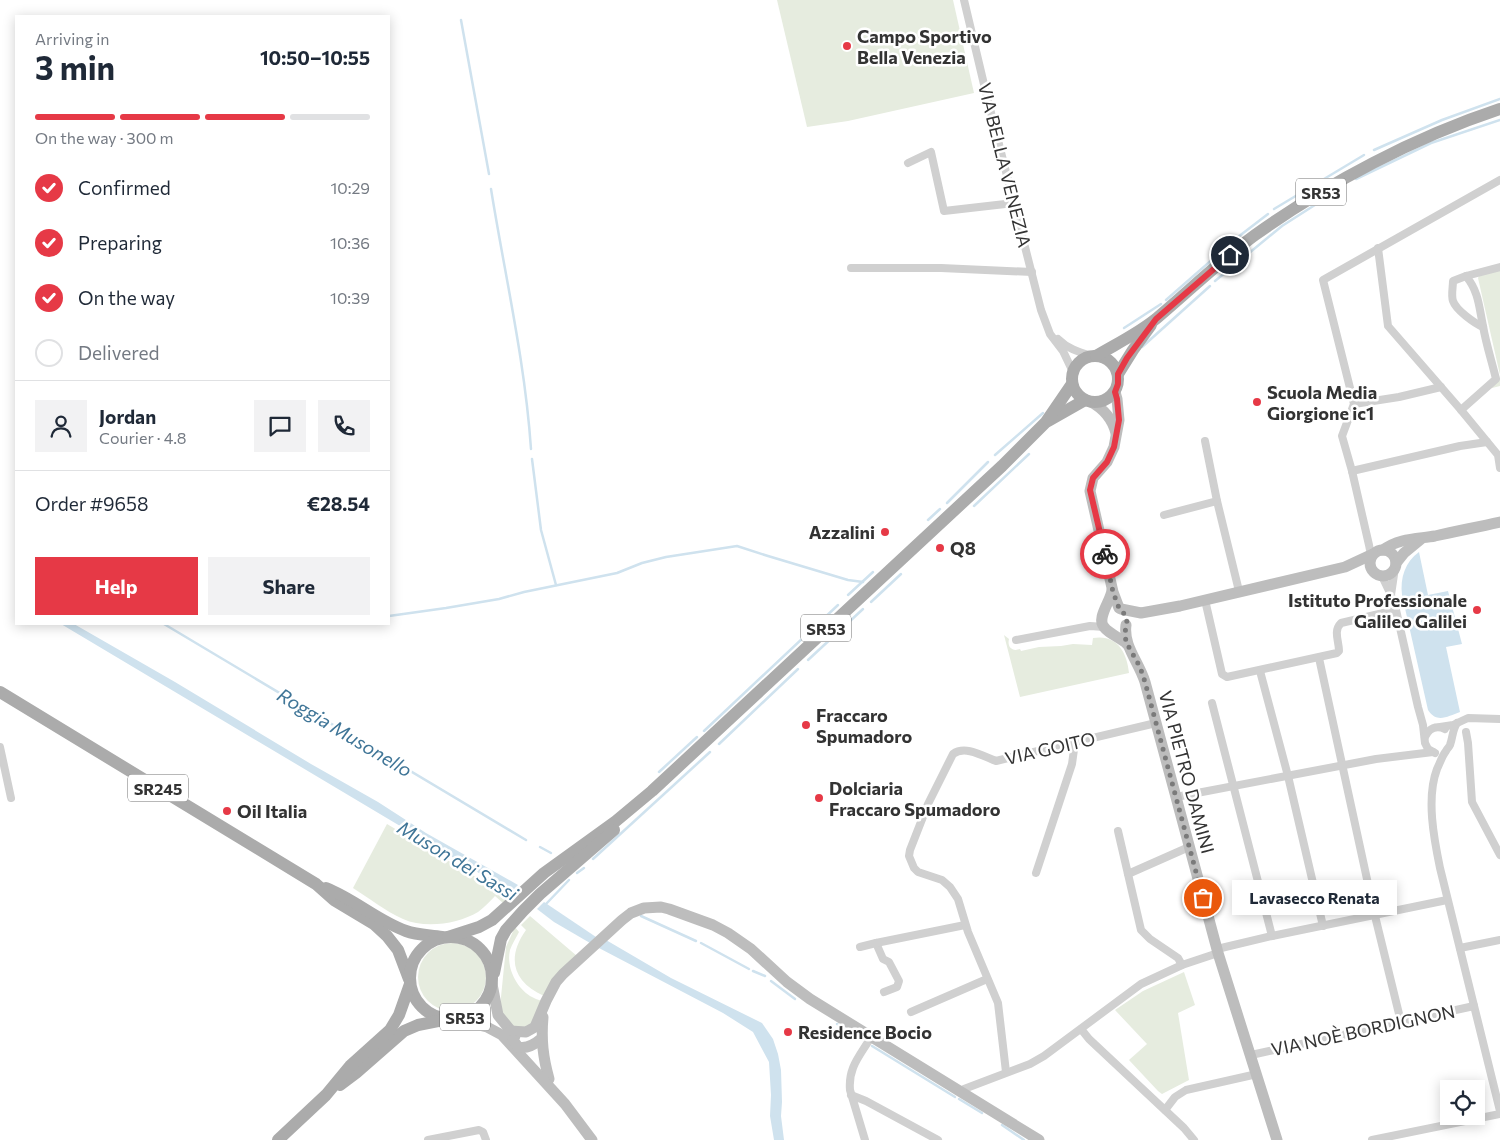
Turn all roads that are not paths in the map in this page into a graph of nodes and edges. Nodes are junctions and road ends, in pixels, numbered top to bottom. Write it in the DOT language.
graph roads {
  1 [pos="964,0"];
  2 [pos="1500,109"];
  3 [pos="908,163"];
  4 [pos="1500,180"];
  5 [pos="1014,203"];
  6 [pos="1378,248"];
  7 [pos="1500,267"];
  8 [pos="851,268"];
  9 [pos="1032,272"];
  10 [pos="1466,276"];
  11 [pos="1156,319"];
  12 [pos="1483,327"];
  13 [pos="1048,329"];
  14 [pos="1094,356"];
  15 [pos="1118,374"];
  16 [pos="1073,378"];
  17 [pos="1441,387"];
  18 [pos="1115,392"];
  19 [pos="1088,401"];
  20 [pos="1354,404"];
  21 [pos="1461,410"];
  22 [pos="1046,422"];
  23 [pos="1116,433"];
  24 [pos="1205,441"];
  25 [pos="1487,442"];
  26 [pos="1499,455"];
  27 [pos="1500,468"];
  28 [pos="1352,471"];
  29 [pos="1217,501"];
  30 [pos="1164,515"];
  31 [pos="1500,522"];
  32 [pos="1425,537"];
  33 [pos="1376,551"];
  34 [pos="1396,566"];
  35 [pos="1345,567"];
  36 [pos="1377,574"];
  37 [pos="1112,590"];
  38 [pos="1239,591"];
  39 [pos="1391,594"];
  40 [pos="1206,600"];
  41 [pos="1120,609"];
  42 [pos="1396,610"];
  43 [pos="1141,613"];
  44 [pos="1105,622"];
  45 [pos="1126,624"];
  46 [pos="1016,640"];
  47 [pos="1127,644"];
  48 [pos="1319,658"];
  49 [pos="1260,671"];
  50 [pos="0,693"];
  51 [pos="1212,703"];
  52 [pos="1420,715"];
  53 [pos="1500,719"];
  54 [pos="1457,723"];
  55 [pos="1156,724"];
  56 [pos="1439,727"];
  57 [pos="1466,732"];
  58 [pos="1425,737"];
  59 [pos="1451,739"];
  60 [pos="1075,742"];
  61 [pos="0,747"];
  62 [pos="1446,750"];
  63 [pos="1433,752"];
  64 [pos="1342,765"];
  65 [pos="1438,768"];
  66 [pos="1288,776"];
  67 [pos="1234,786"];
  68 [pos="647,796"];
  69 [pos="1176,797"];
  70 [pos="11,798"];
  71 [pos="1118,831"];
  72 [pos="1189,847"];
  73 [pos="1500,855"];
  74 [pos="1036,873"];
  75 [pos="1128,874"];
  76 [pos="316,884"];
  77 [pos="1448,900"];
  78 [pos="1375,916"];
  79 [pos="965,925"];
  80 [pos="1323,926"];
  81 [pos="1272,936"];
  82 [pos="446,937"];
  83 [pos="1500,940"];
  84 [pos="876,943"];
  85 [pos="860,947"];
  86 [pos="1460,948"];
  87 [pos="1218,951"];
  88 [pos="1182,965"];
  89 [pos="987,979"];
  90 [pos="410,981"];
  91 [pos="493,982"];
  92 [pos="884,992"];
  93 [pos="1474,1006"];
  94 [pos="544,1008"];
  95 [pos="911,1012"];
  96 [pos="450,1019"];
  97 [pos="1401,1022"];
  98 [pos="1081,1029"];
  99 [pos="494,1030"];
  100 [pos="510,1031"];
  101 [pos="871,1037"];
  102 [pos="541,1039"];
  103 [pos="524,1048"];
  104 [pos="1251,1055"];
  105 [pos="1006,1072"];
  106 [pos="1257,1074"];
  107 [pos="549,1079"];
  108 [pos="960,1092"];
  109 [pos="326,1095"];
  110 [pos="851,1095"];
  111 [pos="565,1104"];
  112 [pos="1165,1110"];
  113 [pos="1500,1112"];
  114 [pos="278,1140"];
  115 [pos="428,1140"];
  116 [pos="486,1140"];
  117 [pos="592,1140"];
  118 [pos="865,1140"];
  119 [pos="938,1140"];
  120 [pos="1039,1140"];
  121 [pos="1194,1140"];
  122 [pos="1277,1140"];
  123 [pos="1372,1140"];
  1 -- 5 [label="street, VIA BELLA VENEZIA"];
  2 -- 11 [label="main road, SR53"];
  3 -- 5 [label="street"];
  4 -- 6 [label="street"];
  5 -- 9 [label="street, VIA BELLA VENEZIA"];
  6 -- 17 [label="street"];
  6 -- 20 [label="street"];
  7 -- 10 [label="street"];
  8 -- 9 [label="street"];
  9 -- 13 [label="street, VIA BELLA VENEZIA"];
  10 -- 12 [label="street"];
  10 -- 12 [label="street"];
  11 -- 14 [label="main road, SR53"];
  11 -- 15 [label="main road, SR53"];
  12 -- 21 [label="street"];
  13 -- 14 [label="street"];
  13 -- 16 [label="street, VIA BELLA VENEZIA"];
  14 -- 15 [label="main road"];
  14 -- 16 [label="main road, SR53"];
  15 -- 18 [label="main road, SR53"];
  16 -- 19 [label="main road"];
  16 -- 22 [label="main road, SR53"];
  17 -- 20 [label="street"];
  17 -- 21 [label="street"];
  18 -- 19 [label="main road, SR53"];
  18 -- 23 [label="street"];
  19 -- 22 [label="main road, SR53"];
  19 -- 23 [label="street"];
  20 -- 28 [label="street"];
  21 -- 25 [label="street"];
  22 -- 68 [label="main road, SR53"];
  23 -- 37 [label="street"];
  24 -- 29 [label="street"];
  25 -- 26 [label="street"];
  25 -- 28 [label="street"];
  26 -- 27 [label="street"];
  28 -- 33 [label="street"];
  29 -- 30 [label="street"];
  29 -- 38 [label="street"];
  31 -- 32 [label="street"];
  32 -- 33 [label="street"];
  32 -- 34 [label="street"];
  33 -- 34 [label="street"];
  33 -- 35 [label="street"];
  33 -- 36 [label="street"];
  34 -- 36 [label="street"];
  34 -- 39 [label="street"];
  35 -- 36 [label="street"];
  35 -- 38 [label="street"];
  36 -- 39 [label="street"];
  37 -- 41 [label="street"];
  37 -- 44 [label="street"];
  38 -- 40 [label="street"];
  39 -- 42 [label="street"];
  40 -- 43 [label="street"];
  40 -- 49 [label="street"];
  41 -- 43 [label="street"];
  41 -- 44 [label="street"];
  41 -- 45 [label="street"];
  42 -- 48 [label="street"];
  42 -- 52 [label="street"];
  43 -- 45 [label="street"];
  44 -- 45 [label="street"];
  44 -- 46 [label="street"];
  44 -- 47 [label="street"];
  45 -- 47 [label="street"];
  47 -- 55 [label="street, VIA PIETRO DAMINI"];
  48 -- 49 [label="street"];
  48 -- 64 [label="street"];
  49 -- 66 [label="street"];
  50 -- 76 [label="main road, SR245"];
  51 -- 67 [label="street"];
  52 -- 56 [label="street"];
  52 -- 58 [label="street"];
  53 -- 54 [label="street"];
  54 -- 56 [label="street"];
  54 -- 59 [label="street"];
  55 -- 60 [label="street, VIA GOITO"];
  55 -- 69 [label="street, VIA PIETRO DAMINI"];
  56 -- 58 [label="street"];
  56 -- 59 [label="street"];
  57 -- 73 [label="street"];
  58 -- 63 [label="street"];
  59 -- 62 [label="street"];
  60 -- 74 [label="street"];
  60 -- 79 [label="street, VIA GOITO"];
  61 -- 70 [label="street"];
  62 -- 63 [label="street"];
  62 -- 65 [label="street"];
  63 -- 64 [label="street"];
  63 -- 65 [label="street"];
  64 -- 66 [label="street"];
  64 -- 78 [label="street"];
  65 -- 77 [label="street"];
  66 -- 67 [label="street"];
  66 -- 80 [label="street"];
  67 -- 69 [label="street"];
  67 -- 81 [label="street"];
  68 -- 82 [label="main road, SR53"];
  68 -- 91 [label="main road, SR53"];
  69 -- 72 [label="street, VIA PIETRO DAMINI"];
  71 -- 75 [label="street"];
  72 -- 75 [label="street"];
  72 -- 87 [label="street, VIA PIETRO DAMINI"];
  75 -- 88 [label="street"];
  76 -- 82 [label="main road, SR245"];
  76 -- 90 [label="main road, SR245"];
  77 -- 78 [label="street"];
  77 -- 86 [label="street"];
  78 -- 80 [label="street"];
  78 -- 97 [label="street"];
  79 -- 84 [label="street"];
  79 -- 89 [label="street"];
  80 -- 81 [label="street"];
  81 -- 87 [label="street"];
  82 -- 90 [label="main road, SR53"];
  82 -- 91 [label="main road, SR53"];
  83 -- 86 [label="street"];
  84 -- 85 [label="street"];
  84 -- 92 [label="street"];
  86 -- 93 [label="street"];
  87 -- 88 [label="street"];
  87 -- 104 [label="street, VIA PIETRO DAMINI"];
  88 -- 98 [label="street"];
  89 -- 95 [label="street"];
  89 -- 105 [label="street"];
  90 -- 96 [label="main road, SR53"];
  90 -- 109 [label="main road, SR53"];
  91 -- 96 [label="main road, SR53"];
  91 -- 100 [label="street"];
  93 -- 97 [label="street, VIA NOÈ BORDIGNON"];
  93 -- 113 [label="street"];
  94 -- 100 [label="street"];
  94 -- 101 [label="street"];
  94 -- 102 [label="street"];
  96 -- 99 [label="street"];
  96 -- 109 [label="main road, SR53"];
  97 -- 104 [label="street, VIA NOÈ BORDIGNON"];
  98 -- 105 [label="street"];
  98 -- 112 [label="street"];
  99 -- 103 [label="street"];
  99 -- 111 [label="street"];
  100 -- 103 [label="street"];
  101 -- 108 [label="street"];
  101 -- 110 [label="street"];
  102 -- 103 [label="street"];
  102 -- 107 [label="street"];
  103 -- 107 [label="street"];
  104 -- 106 [label="street, VIA PIETRO DAMINI"];
  105 -- 108 [label="street"];
  106 -- 112 [label="street"];
  106 -- 122 [label="street, VIA PIETRO DAMINI"];
  107 -- 111 [label="street"];
  108 -- 120 [label="street"];
  109 -- 114 [label="main road, SR53"];
  110 -- 118 [label="street"];
  110 -- 119 [label="street"];
  111 -- 117 [label="street"];
  112 -- 121 [label="street"];
  113 -- 123 [label="street"];
  115 -- 116 [label="street"];
}
